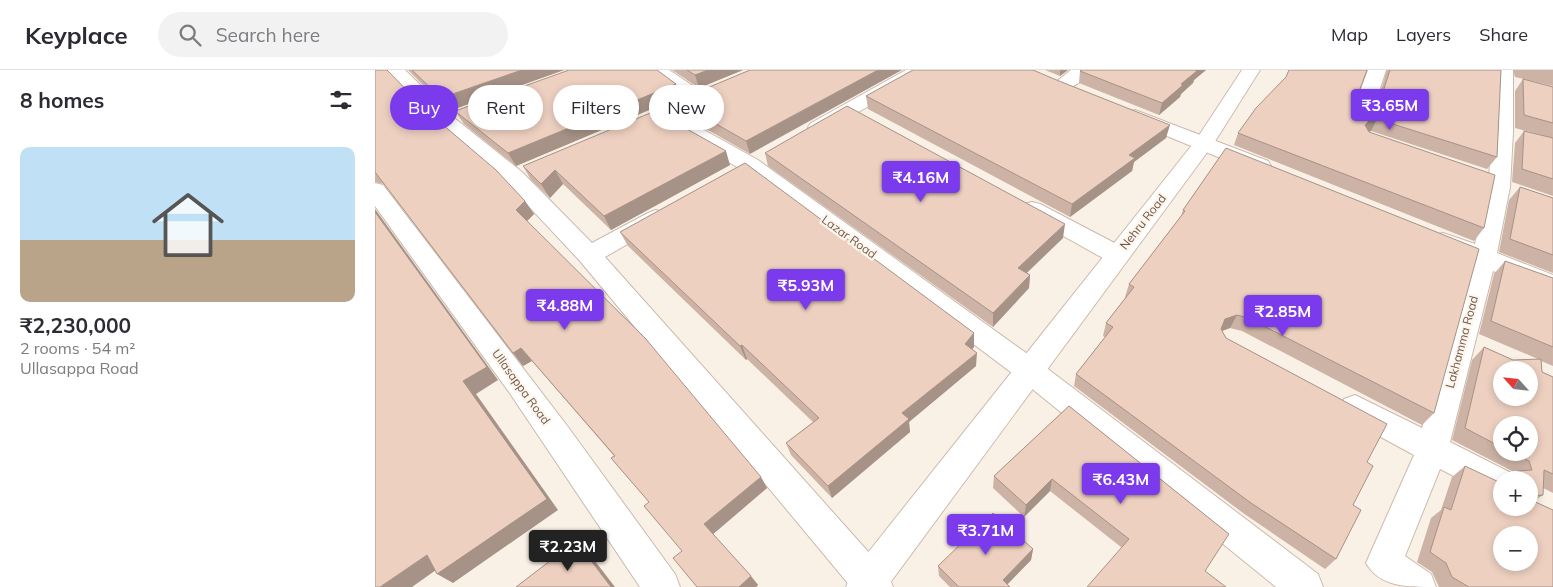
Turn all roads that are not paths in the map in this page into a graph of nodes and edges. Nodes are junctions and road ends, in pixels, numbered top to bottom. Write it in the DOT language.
graph roads {
  1 [pos="395,70"];
  2 [pos="657,70"];
  3 [pos="919,70"];
  4 [pos="1083,70"];
  5 [pos="1251,70"];
  6 [pos="1377,70"];
  7 [pos="1509,79"];
  8 [pos="1087,97"];
  9 [pos="1114,107"];
  10 [pos="1363,110"];
  11 [pos="800,137"];
  12 [pos="1204,144"];
  13 [pos="1276,173"];
  14 [pos="375,190"];
  15 [pos="1013,199"];
  16 [pos="674,207"];
  17 [pos="1421,232"];
  18 [pos="589,255"];
  19 [pos="1117,255"];
  20 [pos="1484,258"];
  21 [pos="1553,285"];
  22 [pos="1030,371"];
  23 [pos="1327,393"];
  24 [pos="1432,450"];
  25 [pos="1493,481"];
  26 [pos="869,585"];
  27 [pos="662,587"];
  28 [pos="1305,587"];
  29 [pos="1418,587"];
  1 -- 18 [label="street"];
  2 -- 22 [label="street, Lazar Road"];
  3 -- 11 [label="street"];
  4 -- 8 [label="street"];
  5 -- 12 [label="street, Nehru Road"];
  6 -- 10 [label="street"];
  7 -- 20 [label="street, Lakhamma Road"];
  9 -- 12 [label="street"];
  12 -- 13 [label="street"];
  12 -- 19 [label="street, Nehru Road"];
  14 -- 27 [label="street, Ullasappa Road"];
  15 -- 19 [label="street"];
  16 -- 18 [label="street"];
  17 -- 20 [label="street"];
  18 -- 26 [label="street"];
  19 -- 22 [label="street, Nehru Road"];
  20 -- 21 [label="street"];
  20 -- 24 [label="street, Lakhamma Road"];
  22 -- 26 [label="street, Nehru Road"];
  22 -- 28 [label="street"];
  23 -- 24 [label="street"];
  24 -- 25 [label="street"];
  24 -- 29 [label="street, Lakhamma Road"];
}
